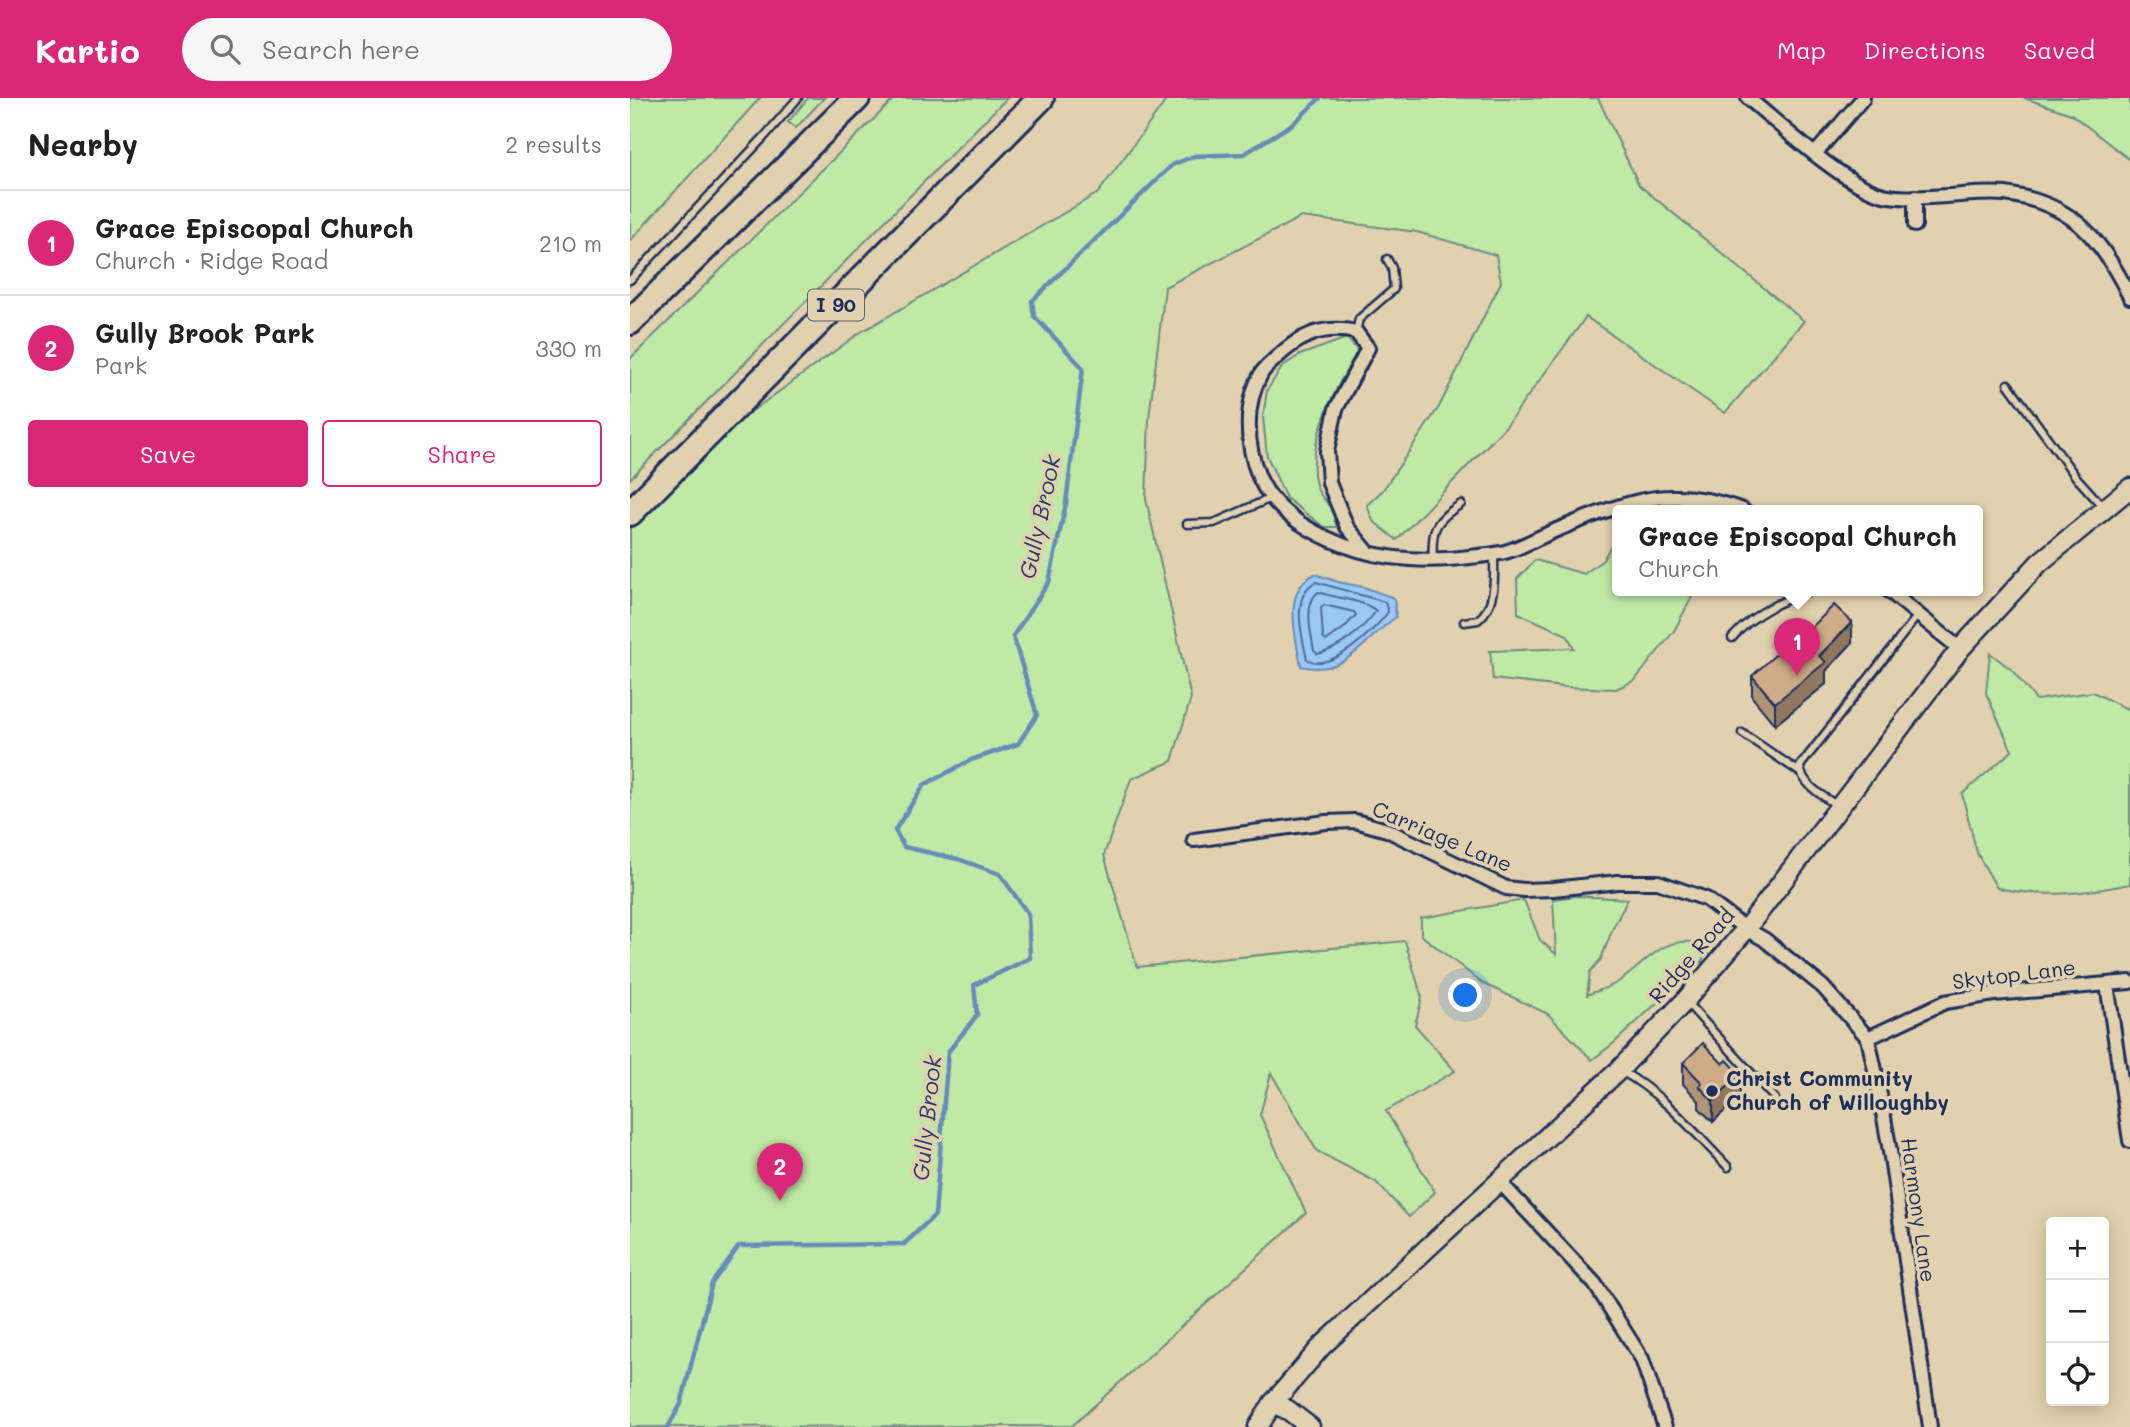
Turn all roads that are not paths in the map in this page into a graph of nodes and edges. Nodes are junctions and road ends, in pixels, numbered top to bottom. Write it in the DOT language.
graph roads {
  1 [pos="798,98"];
  2 [pos="857,98"];
  3 [pos="1041,98"];
  4 [pos="1748,98"];
  5 [pos="1863,98"];
  6 [pos="1815,154"];
  7 [pos="1915,197"];
  8 [pos="1915,225"];
  9 [pos="1387,258"];
  10 [pos="630,280"];
  11 [pos="2130,297"];
  12 [pos="630,322"];
  13 [pos="1356,332"];
  14 [pos="2008,384"];
  15 [pos="2130,488"];
  16 [pos="1273,497"];
  17 [pos="1461,504"];
  18 [pos="1628,505"];
  19 [pos="1727,505"];
  20 [pos="2104,508"];
  21 [pos="1612,509"];
  22 [pos="630,513"];
  23 [pos="1187,524"];
  24 [pos="1368,552"];
  25 [pos="1493,554"];
  26 [pos="1433,560"];
  27 [pos="1799,596"];
  28 [pos="1895,596"];
  29 [pos="1917,615"];
  30 [pos="1464,622"];
  31 [pos="1732,638"];
  32 [pos="1960,649"];
  33 [pos="1742,733"];
  34 [pos="1801,773"];
  35 [pos="1839,807"];
  36 [pos="1194,840"];
  37 [pos="1746,929"];
  38 [pos="2130,982"];
  39 [pos="2107,984"];
  40 [pos="1685,1001"];
  41 [pos="1868,1038"];
  42 [pos="1619,1070"];
  43 [pos="1775,1099"];
  44 [pos="2130,1141"];
  45 [pos="1728,1167"];
  46 [pos="1498,1180"];
  47 [pos="1273,1403"];
  48 [pos="1258,1427"];
  49 [pos="1310,1427"];
  50 [pos="1665,1427"];
  51 [pos="1930,1427"];
  1 -- 10 [label="lane"];
  2 -- 12 [label="highway"];
  3 -- 22 [label="highway, I 90"];
  4 -- 6 [label="street"];
  5 -- 6 [label="street"];
  6 -- 7 [label="street"];
  7 -- 8 [label="street"];
  7 -- 11 [label="street"];
  9 -- 13 [label="lane"];
  13 -- 16 [label="street"];
  13 -- 24 [label="street"];
  14 -- 20 [label="lane"];
  15 -- 20 [label="main road, Ridge Road"];
  16 -- 23 [label="lane"];
  16 -- 24 [label="street"];
  17 -- 26 [label="lane"];
  18 -- 19 [label="street"];
  20 -- 32 [label="main road, Ridge Road"];
  21 -- 25 [label="street"];
  24 -- 26 [label="street"];
  25 -- 26 [label="street"];
  25 -- 30 [label="lane"];
  27 -- 31 [label="lane"];
  28 -- 29 [label="street"];
  29 -- 32 [label="street"];
  29 -- 34 [label="lane"];
  32 -- 35 [label="main road, Ridge Road"];
  33 -- 34 [label="lane"];
  34 -- 35 [label="lane"];
  35 -- 37 [label="main road, Ridge Road"];
  36 -- 37 [label="street, Carriage Lane"];
  37 -- 40 [label="main road, Ridge Road"];
  37 -- 41 [label="street"];
  38 -- 39 [label="street, Skytop Lane"];
  39 -- 41 [label="street, Skytop Lane"];
  39 -- 44 [label="street"];
  40 -- 42 [label="main road, Ridge Road"];
  40 -- 43 [label="lane"];
  41 -- 51 [label="street, Harmony Lane"];
  42 -- 45 [label="lane"];
  42 -- 46 [label="main road, Ridge Road"];
  46 -- 47 [label="main road, Ridge Road"];
  46 -- 50 [label="street"];
  47 -- 48 [label="main road, Ridge Road"];
  47 -- 49 [label="main road"];
}
